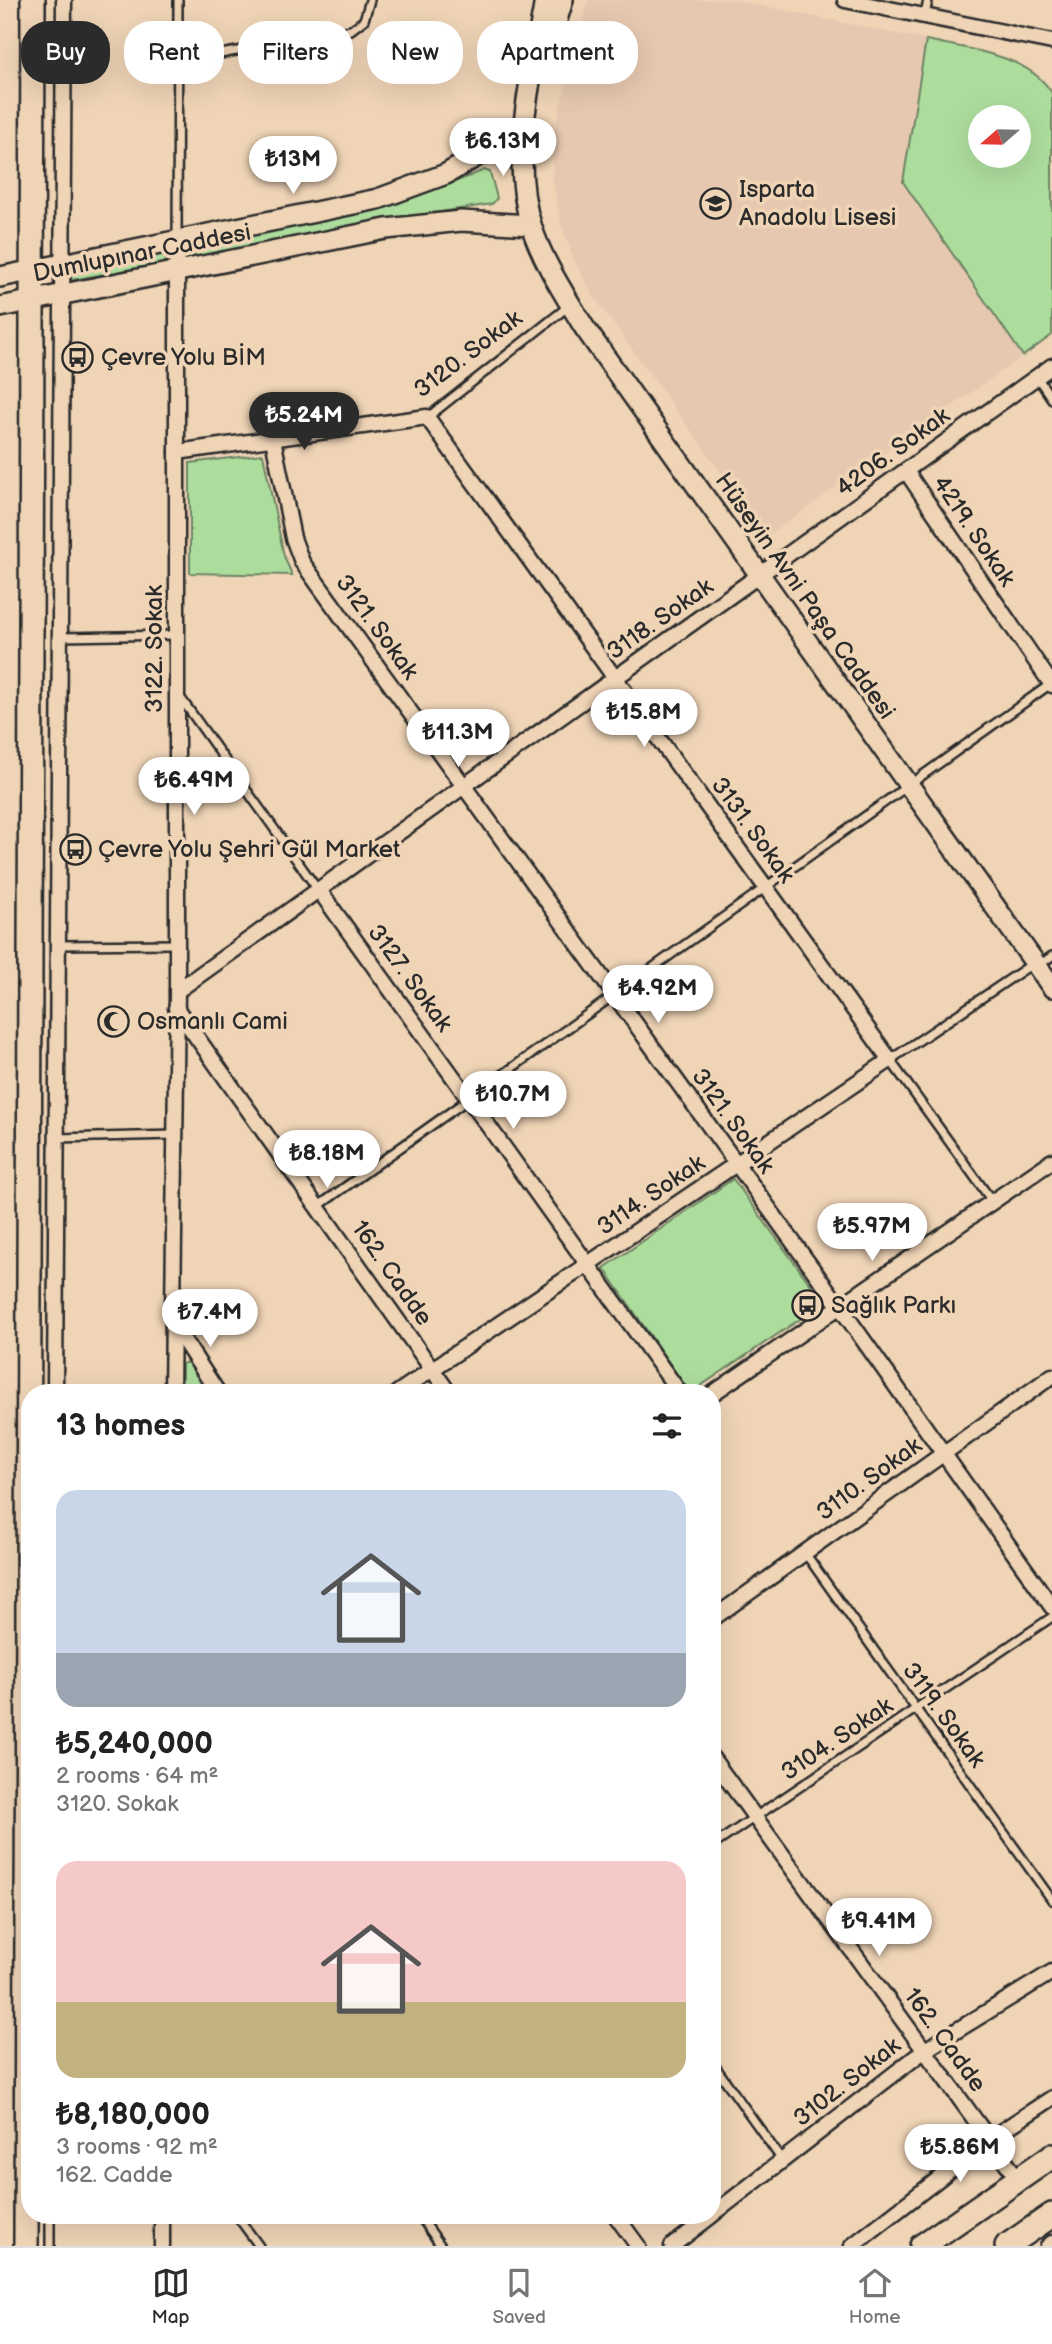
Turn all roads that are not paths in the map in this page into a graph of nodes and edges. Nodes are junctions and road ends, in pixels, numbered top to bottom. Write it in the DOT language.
graph roads {
  1 [pos="33,0"];
  2 [pos="64,0"];
  3 [pos="178,0"];
  4 [pos="370,0"];
  5 [pos="545,0"];
  6 [pos="563,0"];
  7 [pos="845,0"];
  8 [pos="928,0"];
  9 [pos="925,16"];
  10 [pos="178,21"];
  11 [pos="1052,41"];
  12 [pos="224,53"];
  13 [pos="177,84"];
  14 [pos="524,129"];
  15 [pos="531,225"];
  16 [pos="177,240"];
  17 [pos="62,264"];
  18 [pos="32,270"];
  19 [pos="177,270"];
  20 [pos="0,277"];
  21 [pos="62,294"];
  22 [pos="32,300"];
  23 [pos="571,304"];
  24 [pos="0,307"];
  25 [pos="1052,366"];
  26 [pos="1037,377"];
  27 [pos="1052,399"];
  28 [pos="427,417"];
  29 [pos="273,439"];
  30 [pos="177,452"];
  31 [pos="906,471"];
  32 [pos="760,575"];
  33 [pos="177,635"];
  34 [pos="60,637"];
  35 [pos="615,679"];
  36 [pos="1052,684"];
  37 [pos="177,693"];
  38 [pos="909,785"];
  39 [pos="464,787"];
  40 [pos="765,887"];
  41 [pos="318,890"];
  42 [pos="177,944"];
  43 [pos="58,945"];
  44 [pos="1041,962"];
  45 [pos="1052,987"];
  46 [pos="177,991"];
  47 [pos="614,995"];
  48 [pos="176,1008"];
  49 [pos="890,1060"];
  50 [pos="469,1099"];
  51 [pos="175,1135"];
  52 [pos="57,1138"];
  53 [pos="1052,1161"];
  54 [pos="737,1164"];
  55 [pos="992,1202"];
  56 [pos="317,1207"];
  57 [pos="588,1265"];
  58 [pos="840,1307"];
  59 [pos="173,1324"];
  60 [pos="432,1370"];
  61 [pos="1052,1376"];
  62 [pos="30,1384"];
  63 [pos="55,1384"];
  64 [pos="172,1384"];
  65 [pos="212,1384"];
  66 [pos="411,1384"];
  67 [pos="442,1384"];
  68 [pos="674,1384"];
  69 [pos="721,1388"];
  70 [pos="944,1453"];
  71 [pos="804,1553"];
  72 [pos="1052,1607"];
  73 [pos="721,1613"];
  74 [pos="1052,1617"];
  75 [pos="916,1709"];
  76 [pos="721,1770"];
  77 [pos="755,1817"];
  78 [pos="721,1840"];
  79 [pos="1052,1900"];
  80 [pos="1052,1972"];
  81 [pos="925,2050"];
  82 [pos="721,2075"];
  83 [pos="1052,2098"];
  84 [pos="990,2139"];
  85 [pos="1052,2156"];
  86 [pos="782,2161"];
  87 [pos="1018,2179"];
  88 [pos="721,2208"];
  89 [pos="1052,2215"];
  90 [pos="26,2224"];
  91 [pos="50,2224"];
  92 [pos="162,2224"];
  93 [pos="243,2224"];
  94 [pos="426,2224"];
  95 [pos="622,2224"];
  96 [pos="700,2224"];
  97 [pos="26,2246"];
  98 [pos="50,2246"];
  99 [pos="162,2246"];
  100 [pos="259,2246"];
  101 [pos="441,2246"];
  102 [pos="638,2246"];
  103 [pos="672,2246"];
  104 [pos="852,2246"];
  105 [pos="922,2246"];
  106 [pos="1007,2246"];
  1 -- 18 [label="main road"];
  2 -- 17 [label="street"];
  3 -- 10 [label="lane"];
  4 -- 12 [label="lane"];
  5 -- 14 [label="main road"];
  6 -- 14 [label="main road"];
  7 -- 9 [label="street"];
  8 -- 9 [label="lane"];
  9 -- 11 [label="street"];
  13 -- 16 [label="lane"];
  14 -- 15 [label="main road"];
  14 -- 16 [label="main road, Dumlupınar Caddesi"];
  15 -- 19 [label="main road, Dumlupınar Caddesi"];
  15 -- 23 [label="main road, Hüseyin Avni Paşa Caddesi"];
  16 -- 17 [label="main road, Dumlupınar Caddesi"];
  16 -- 19 [label="street, 3122. Sokak"];
  17 -- 18 [label="main road, Dumlupınar Caddesi"];
  17 -- 21 [label="street"];
  18 -- 20 [label="main road, Dumlupınar Caddesi"];
  18 -- 22 [label="main road"];
  19 -- 21 [label="main road, Dumlupınar Caddesi"];
  19 -- 30 [label="street, 3122. Sokak"];
  21 -- 22 [label="main road, Dumlupınar Caddesi"];
  21 -- 34 [label="street"];
  22 -- 24 [label="main road, Dumlupınar Caddesi"];
  22 -- 62 [label="main road"];
  23 -- 28 [label="lane, 3120. Sokak"];
  23 -- 32 [label="main road, Hüseyin Avni Paşa Caddesi"];
  25 -- 26 [label="street, 4206. Sokak"];
  26 -- 27 [label="lane"];
  26 -- 31 [label="street, 4206. Sokak"];
  28 -- 29 [label="street, 3120. Sokak"];
  28 -- 35 [label="street, 3131. Sokak"];
  29 -- 30 [label="street, 3120. Sokak"];
  29 -- 39 [label="street, 3121. Sokak"];
  30 -- 33 [label="street, 3122. Sokak"];
  31 -- 32 [label="street, 4206. Sokak"];
  31 -- 36 [label="street, 4219. Sokak"];
  32 -- 35 [label="street, 3118. Sokak"];
  32 -- 38 [label="main road, Hüseyin Avni Paşa Caddesi"];
  33 -- 34 [label="lane"];
  33 -- 37 [label="street, 3122. Sokak"];
  34 -- 43 [label="street"];
  35 -- 39 [label="street, 3118. Sokak"];
  35 -- 40 [label="street, 3131. Sokak"];
  36 -- 38 [label="lane"];
  37 -- 41 [label="lane, 3127. Sokak"];
  37 -- 42 [label="street, 3122. Sokak"];
  38 -- 40 [label="lane"];
  38 -- 44 [label="main road, Hüseyin Avni Paşa Caddesi"];
  39 -- 41 [label="street, 3118. Sokak"];
  39 -- 47 [label="street, 3121. Sokak"];
  40 -- 47 [label="lane"];
  40 -- 49 [label="street, 3131. Sokak"];
  41 -- 46 [label="street, 3118. Sokak"];
  41 -- 50 [label="street, 3127. Sokak"];
  42 -- 43 [label="lane"];
  42 -- 46 [label="street, 3122. Sokak"];
  43 -- 52 [label="street"];
  44 -- 45 [label="main road, Hüseyin Avni Paşa Caddesi"];
  44 -- 49 [label="lane, 3114. Sokak"];
  46 -- 48 [label="street, 3122. Sokak"];
  47 -- 50 [label="lane"];
  47 -- 54 [label="street, 3121. Sokak"];
  48 -- 51 [label="street, 3122. Sokak"];
  48 -- 56 [label="street, 162. Cadde"];
  49 -- 54 [label="street, 3114. Sokak"];
  49 -- 55 [label="lane, 3131. Sokak"];
  50 -- 56 [label="lane"];
  50 -- 57 [label="street, 3127. Sokak"];
  51 -- 52 [label="lane"];
  51 -- 59 [label="street, 3122. Sokak"];
  52 -- 63 [label="street"];
  53 -- 55 [label="street"];
  54 -- 57 [label="street, 3114. Sokak"];
  54 -- 58 [label="street, 3121. Sokak"];
  55 -- 58 [label="street"];
  56 -- 60 [label="street, 162. Cadde"];
  57 -- 60 [label="street, 3114. Sokak"];
  57 -- 68 [label="street, 3127. Sokak"];
  58 -- 69 [label="street"];
  58 -- 70 [label="street, 3121. Sokak"];
  59 -- 64 [label="street, 3122. Sokak"];
  59 -- 65 [label="street"];
  60 -- 66 [label="street, 3114. Sokak"];
  60 -- 67 [label="street, 162. Cadde"];
  61 -- 70 [label="street, 3110. Sokak"];
  70 -- 71 [label="street, 3110. Sokak"];
  70 -- 72 [label="street, 3121. Sokak"];
  71 -- 73 [label="street, 3110. Sokak"];
  71 -- 75 [label="lane, 3119. Sokak"];
  74 -- 75 [label="lane, 3104. Sokak"];
  75 -- 77 [label="lane, 3104. Sokak"];
  75 -- 79 [label="lane, 3119. Sokak"];
  76 -- 77 [label="street, 162. Cadde"];
  77 -- 78 [label="lane, 3104. Sokak"];
  77 -- 81 [label="street, 162. Cadde"];
  80 -- 81 [label="street, 3102. Sokak"];
  81 -- 84 [label="street, 162. Cadde"];
  81 -- 86 [label="street, 3102. Sokak"];
  82 -- 86 [label="lane"];
  83 -- 84 [label="street"];
  84 -- 87 [label="street, 162. Cadde"];
  84 -- 104 [label="street"];
  85 -- 87 [label="main road"];
  86 -- 88 [label="street, 3102. Sokak"];
  87 -- 105 [label="main road"];
  89 -- 106 [label="main road"];
  90 -- 97 [label="main road"];
  91 -- 98 [label="lane"];
  92 -- 99 [label="street"];
  93 -- 100 [label="lane"];
  94 -- 101 [label="lane"];
  95 -- 102 [label="street"];
  96 -- 103 [label="street, 3102. Sokak"];
}
